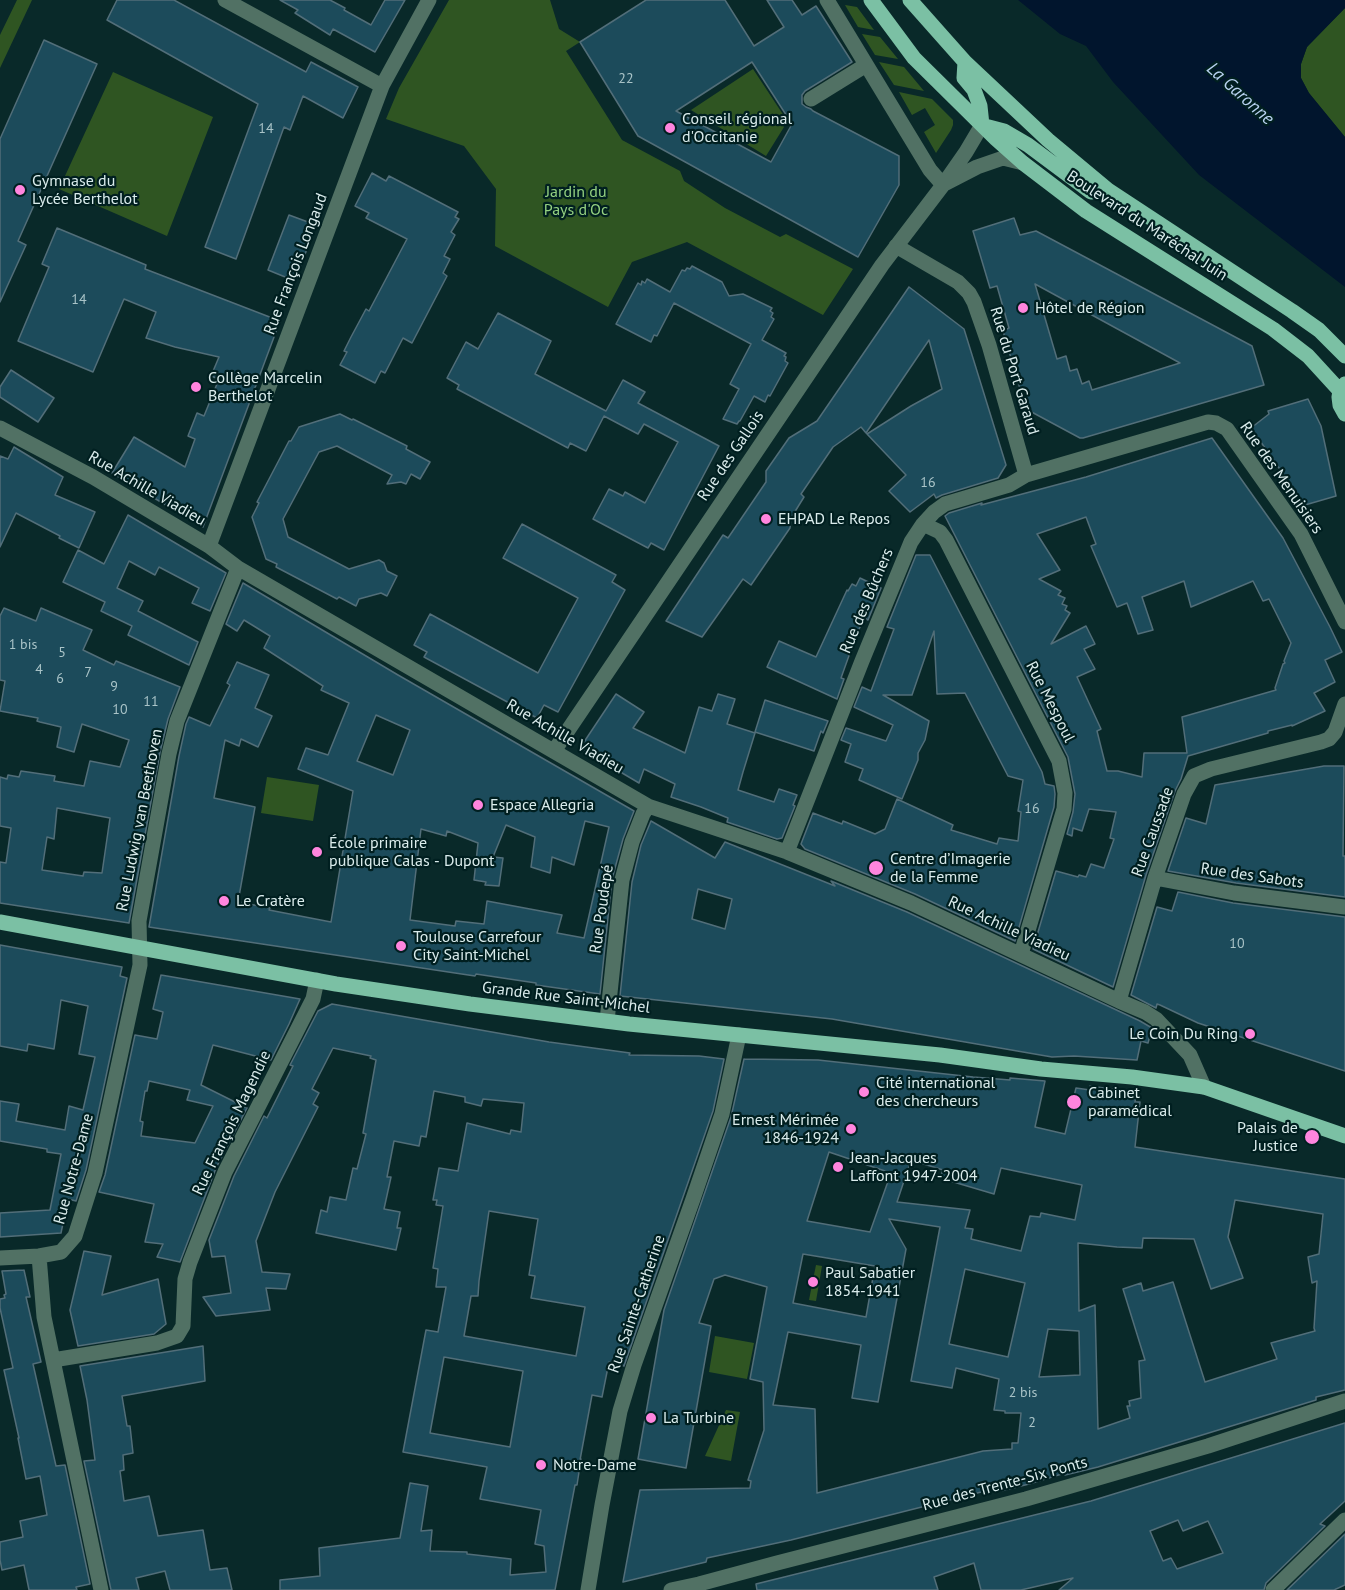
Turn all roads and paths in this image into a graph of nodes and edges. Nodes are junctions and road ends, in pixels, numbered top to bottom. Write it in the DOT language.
graph roads {
  1 [pos="225,0"];
  2 [pos="429,0"];
  3 [pos="827,0"];
  4 [pos="871,0"];
  5 [pos="910,0"];
  6 [pos="964,62"];
  7 [pos="866,64"];
  8 [pos="382,86"];
  9 [pos="812,99"];
  10 [pos="982,125"];
  11 [pos="1023,163"];
  12 [pos="943,184"];
  13 [pos="1108,190"];
  14 [pos="896,246"];
  15 [pos="1345,356"];
  16 [pos="1342,388"];
  17 [pos="1345,414"];
  18 [pos="1216,423"];
  19 [pos="0,428"];
  20 [pos="1026,475"];
  21 [pos="923,524"];
  22 [pos="209,546"];
  23 [pos="238,568"];
  24 [pos="1345,622"];
  25 [pos="1345,704"];
  26 [pos="554,752"];
  27 [pos="648,806"];
  28 [pos="787,852"];
  29 [pos="1155,878"];
  30 [pos="1345,907"];
  31 [pos="0,922"];
  32 [pos="140,948"];
  33 [pos="1020,954"];
  34 [pos="317,980"];
  35 [pos="1119,1001"];
  36 [pos="607,1021"];
  37 [pos="739,1035"];
  38 [pos="1204,1087"];
  39 [pos="1345,1136"];
  40 [pos="39,1256"];
  41 [pos="0,1258"];
  42 [pos="53,1360"];
  43 [pos="1345,1401"];
  44 [pos="1345,1520"];
  45 [pos="101,1590"];
  46 [pos="588,1590"];
  47 [pos="671,1590"];
  48 [pos="1273,1590"];
  1 -- 8 [label="street"];
  2 -- 8 [label="street, Rue François Longaud"];
  3 -- 7 [label="street"];
  4 -- 10 [label="main road, Boulevard du Maréchal Juin"];
  5 -- 6 [label="main road, Boulevard du Maréchal Juin"];
  6 -- 10 [label="main road"];
  6 -- 13 [label="main road, Boulevard du Maréchal Juin"];
  7 -- 9 [label="street"];
  7 -- 12 [label="street"];
  8 -- 22 [label="street, Rue François Longaud"];
  10 -- 11 [label="main road, Boulevard du Maréchal Juin"];
  10 -- 12 [label="street, Rue des Gallois"];
  10 -- 13 [label="main road"];
  11 -- 12 [label="street, Rue des Gallois"];
  11 -- 16 [label="main road, Boulevard du Maréchal Juin"];
  12 -- 14 [label="street, Rue des Gallois"];
  13 -- 15 [label="main road, Boulevard du Maréchal Juin"];
  14 -- 20 [label="street, Rue du Port Garaud"];
  14 -- 26 [label="street, Rue des Gallois"];
  16 -- 17 [label="main road"];
  18 -- 20 [label="street, Rue des Bûchers"];
  18 -- 24 [label="street, Rue des Menuisiers"];
  19 -- 22 [label="street, Rue Achille Viadieu"];
  20 -- 21 [label="street, Rue des Bûchers"];
  21 -- 28 [label="street, Rue des Bûchers"];
  21 -- 33 [label="street, Rue Mespoul"];
  22 -- 23 [label="street, Rue Achille Viadieu"];
  23 -- 26 [label="street, Rue Achille Viadieu"];
  23 -- 32 [label="street, Rue Ludwig van Beethoven"];
  25 -- 29 [label="street, Rue Caussade"];
  26 -- 27 [label="street, Rue Achille Viadieu"];
  27 -- 28 [label="street, Rue Achille Viadieu"];
  27 -- 36 [label="street, Rue Poudepé"];
  28 -- 33 [label="street, Rue Achille Viadieu"];
  29 -- 30 [label="street, Rue des Sabots"];
  29 -- 35 [label="street, Rue Caussade"];
  31 -- 32 [label="main road, Grande Rue Saint-Michel"];
  32 -- 34 [label="main road, Grande Rue Saint-Michel"];
  32 -- 40 [label="street, Rue Notre-Dame"];
  33 -- 35 [label="street, Rue Achille Viadieu"];
  34 -- 36 [label="main road, Grande Rue Saint-Michel"];
  34 -- 42 [label="street, Rue François Magendie"];
  35 -- 38 [label="street, Rue Achille Viadieu"];
  36 -- 37 [label="main road, Grande Rue Saint-Michel"];
  37 -- 38 [label="main road, Grande Rue Saint-Michel"];
  37 -- 46 [label="street, Rue Sainte-Catherine"];
  38 -- 39 [label="main road, Grande Rue Saint-Michel"];
  40 -- 41 [label="street, Rue Notre-Dame"];
  40 -- 42 [label="street"];
  42 -- 45 [label="street"];
  43 -- 47 [label="street, Rue des Trente-Six Ponts"];
  44 -- 48 [label="street"];
}
